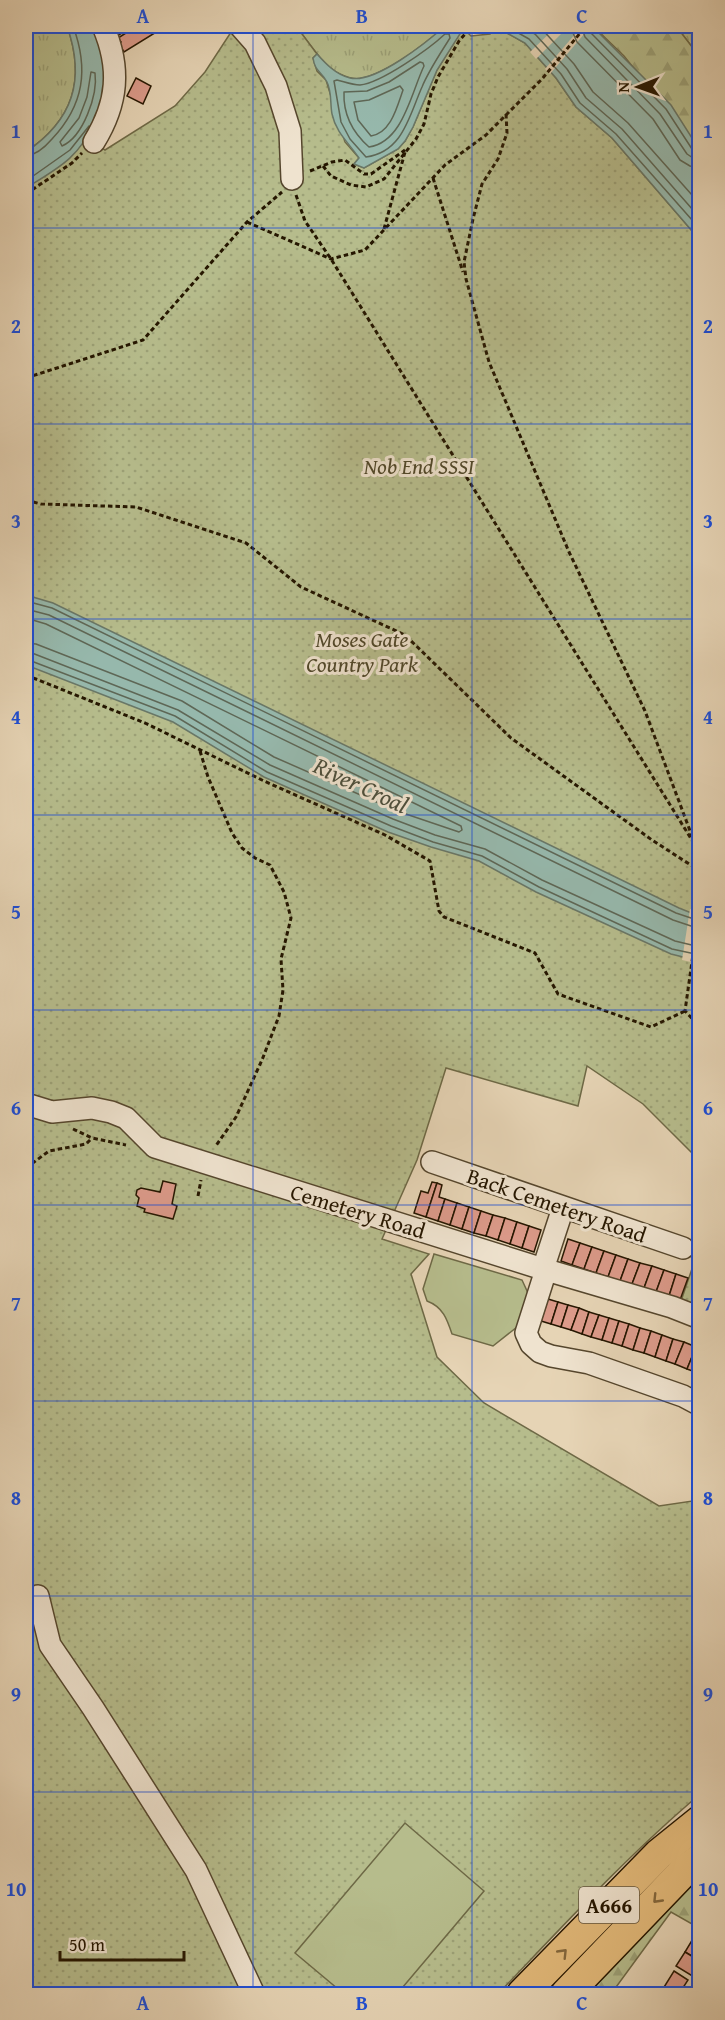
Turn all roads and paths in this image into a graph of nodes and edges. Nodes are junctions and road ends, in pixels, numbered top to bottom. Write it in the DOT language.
graph roads {
  1 [pos="103,26"];
  2 [pos="240,26"];
  3 [pos="472,26"];
  4 [pos="586,26"];
  5 [pos="506,114"];
  6 [pos="94,142"];
  7 [pos="405,150"];
  8 [pos="322,166"];
  9 [pos="433,178"];
  10 [pos="292,180"];
  11 [pos="26,194"];
  12 [pos="247,222"];
  13 [pos="384,230"];
  14 [pos="331,259"];
  15 [pos="466,279"];
  16 [pos="26,378"];
  17 [pos="26,500"];
  18 [pos="26,675"];
  19 [pos="200,751"];
  20 [pos="695,844"];
  21 [pos="699,860"];
  22 [pos="699,871"];
  23 [pos="699,904"];
  24 [pos="685,1011"];
  25 [pos="699,1027"];
  26 [pos="26,1104"];
  27 [pos="52,1112"];
  28 [pos="92,1138"];
  29 [pos="155,1148"];
  30 [pos="432,1162"];
  31 [pos="204,1163"];
  32 [pos="26,1167"];
  33 [pos="563,1208"];
  34 [pos="683,1248"];
  35 [pos="544,1269"];
  36 [pos="699,1318"];
  37 [pos="699,1405"];
  38 [pos="38,1596"];
  39 [pos="699,1821"];
  40 [pos="699,1859"];
  41 [pos="254,1995"];
  42 [pos="522,1995"];
  43 [pos="566,1995"];
  1 -- 6 [label="street"];
  2 -- 10 [label="street"];
  3 -- 7 [label="path"];
  4 -- 5 [label="path"];
  5 -- 9 [label="path"];
  5 -- 15 [label="path"];
  6 -- 11 [label="path"];
  7 -- 8 [label="path"];
  7 -- 8 [label="path"];
  7 -- 13 [label="path"];
  8 -- 10 [label="path"];
  9 -- 13 [label="path"];
  9 -- 15 [label="path"];
  10 -- 12 [label="path"];
  10 -- 14 [label="path"];
  12 -- 14 [label="path"];
  12 -- 16 [label="path"];
  13 -- 14 [label="path"];
  14 -- 20 [label="path"];
  15 -- 20 [label="path"];
  17 -- 22 [label="path"];
  18 -- 19 [label="path"];
  19 -- 24 [label="path"];
  19 -- 31 [label="path"];
  20 -- 21 [label="path"];
  23 -- 24 [label="path"];
  24 -- 25 [label="path"];
  26 -- 27 [label="street, Cemetery Road"];
  27 -- 28 [label="path"];
  27 -- 29 [label="street, Cemetery Road"];
  28 -- 29 [label="path"];
  28 -- 32 [label="path"];
  29 -- 31 [label="street, Cemetery Road"];
  30 -- 33 [label="street, Back Cemetery Road"];
  31 -- 35 [label="street, Cemetery Road"];
  33 -- 34 [label="street, Back Cemetery Road"];
  33 -- 35 [label="street"];
  35 -- 36 [label="street, Cemetery Road"];
  35 -- 37 [label="street"];
  38 -- 41 [label="street"];
  42 -- 39 [label="highway, A666, one-way"];
  40 -- 43 [label="highway, A666, one-way"];
}
